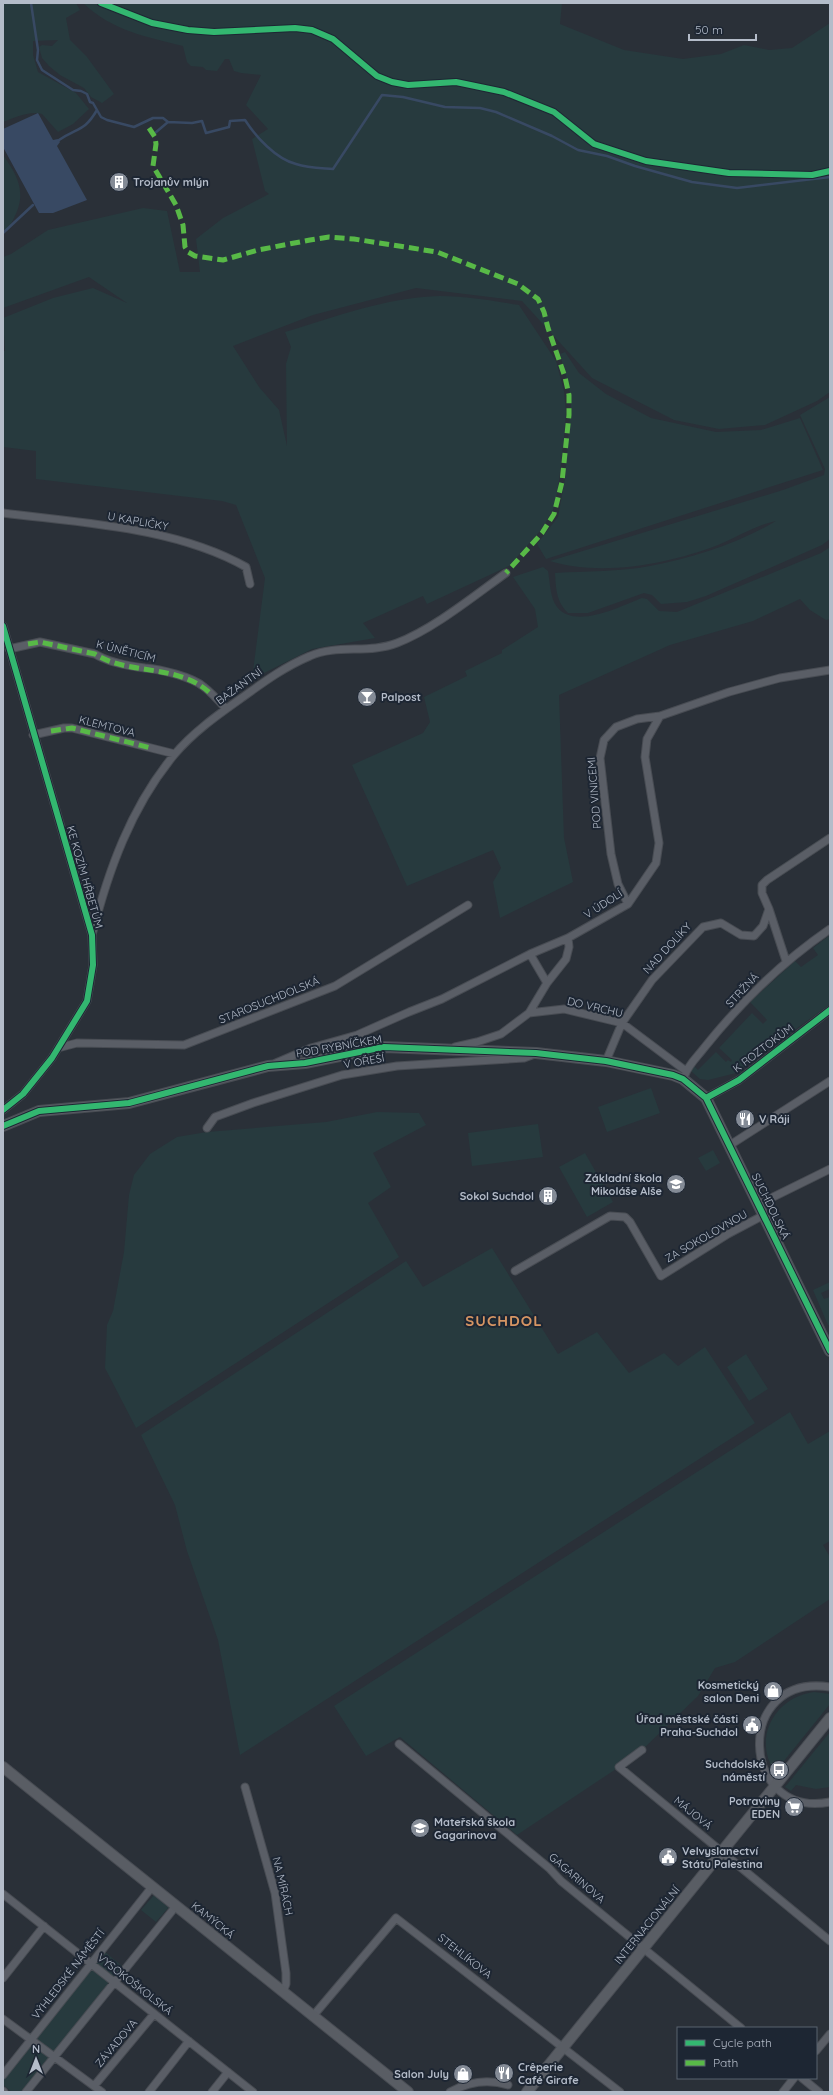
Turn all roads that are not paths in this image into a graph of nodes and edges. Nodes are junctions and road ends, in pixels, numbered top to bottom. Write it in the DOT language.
graph roads {
  1 [pos="3,513"];
  2 [pos="506,573"];
  3 [pos="250,584"];
  4 [pos="3,626"];
  5 [pos="10,649"];
  6 [pos="830,670"];
  7 [pos="226,709"];
  8 [pos="660,716"];
  9 [pos="33,735"];
  10 [pos="175,754"];
  11 [pos="830,838"];
  12 [pos="628,904"];
  13 [pos="468,905"];
  14 [pos="769,909"];
  15 [pos="830,929"];
  16 [pos="92,935"];
  17 [pos="568,938"];
  18 [pos="530,954"];
  19 [pos="786,961"];
  20 [pos="547,983"];
  21 [pos="830,1010"];
  22 [pos="529,1013"];
  23 [pos="622,1023"];
  24 [pos="58,1048"];
  25 [pos="445,1049"];
  26 [pos="536,1053"];
  27 [pos="606,1061"];
  28 [pos="268,1066"];
  29 [pos="685,1075"];
  30 [pos="830,1082"];
  31 [pos="706,1098"];
  32 [pos="3,1110"];
  33 [pos="3,1126"];
  34 [pos="207,1128"];
  35 [pos="730,1145"];
  36 [pos="830,1169"];
  37 [pos="758,1204"];
  38 [pos="764,1216"];
  39 [pos="515,1271"];
  40 [pos="830,1351"];
  41 [pos="830,1687"];
  42 [pos="830,1718"];
  43 [pos="399,1744"];
  44 [pos="642,1750"];
  45 [pos="3,1768"];
  46 [pos="775,1785"];
  47 [pos="245,1788"];
  48 [pos="830,1802"];
  49 [pos="721,1851"];
  50 [pos="152,1887"];
  51 [pos="3,1894"];
  52 [pos="176,1906"];
  53 [pos="44,1926"];
  54 [pos="830,1941"];
  55 [pos="644,1948"];
  56 [pos="90,1963"];
  57 [pos="3,1978"];
  58 [pos="114,1982"];
  59 [pos="283,1992"];
  60 [pos="154,2014"];
  61 [pos="313,2016"];
  62 [pos="3,2019"];
  63 [pos="740,2027"];
  64 [pos="830,2034"];
  65 [pos="30,2039"];
  66 [pos="189,2041"];
  67 [pos="564,2047"];
  68 [pos="817,2050"];
  69 [pos="54,2057"];
  70 [pos="228,2072"];
  71 [pos="3,2075"];
  72 [pos="793,2079"];
  73 [pos="803,2079"];
  74 [pos="508,2085"];
  75 [pos="94,2086"];
  76 [pos="26,2092"];
  77 [pos="102,2092"];
  78 [pos="149,2092"];
  79 [pos="212,2092"];
  80 [pos="253,2092"];
  81 [pos="408,2092"];
  82 [pos="450,2092"];
  83 [pos="527,2092"];
  84 [pos="620,2092"];
  85 [pos="783,2092"];
  86 [pos="819,2092"];
  1 -- 3 [label="street, U KAPLIČKY"];
  2 -- 7 [label="street, BAŽANTNÍ"];
  4 -- 5 [label="street, KE KOZÍM HŘBETŮM"];
  5 -- 7 [label="street, K ÚNĚTICÍM"];
  5 -- 9 [label="street, KE KOZÍM HŘBETŮM"];
  6 -- 8 [label="street"];
  7 -- 10 [label="street, BAŽANTNÍ"];
  8 -- 12 [label="street, V ÚDOLÍ"];
  8 -- 12 [label="street, POD VINICEMI"];
  9 -- 10 [label="street, KLEMTOVA"];
  9 -- 16 [label="street, KE KOZÍM HŘBETŮM"];
  10 -- 16 [label="street, BAŽANTNÍ"];
  11 -- 14 [label="street"];
  12 -- 17 [label="street, V ÚDOLÍ"];
  13 -- 24 [label="street, STAROSUCHDOLSKÁ"];
  14 -- 19 [label="street"];
  14 -- 23 [label="street, NAD DOLÍKY"];
  15 -- 19 [label="street, STRŽNÁ"];
  16 -- 24 [label="street, KE KOZÍM HŘBETŮM"];
  17 -- 18 [label="street, V ÚDOLÍ"];
  17 -- 20 [label="street"];
  18 -- 20 [label="street"];
  18 -- 28 [label="street, V ÚDOLÍ"];
  19 -- 29 [label="street, STRŽNÁ"];
  20 -- 22 [label="street"];
  21 -- 31 [label="street, K ROZTOKŮM"];
  22 -- 23 [label="street, DO VRCHU"];
  22 -- 25 [label="street"];
  23 -- 27 [label="street, NAD DOLÍKY"];
  23 -- 29 [label="street, DO VRCHU"];
  24 -- 32 [label="street, KE KOZÍM HŘBETŮM"];
  25 -- 26 [label="street, POD RYBNÍČKEM"];
  25 -- 28 [label="street, POD RYBNÍČKEM"];
  26 -- 27 [label="street, POD RYBNÍČKEM"];
  26 -- 34 [label="street, V OŘEŠÍ"];
  27 -- 29 [label="street, POD RYBNÍČKEM"];
  28 -- 33 [label="street, POD RYBNÍČKEM"];
  29 -- 31 [label="street, SUCHDOLSKÁ"];
  30 -- 35 [label="street"];
  31 -- 35 [label="street, SUCHDOLSKÁ"];
  35 -- 37 [label="street, SUCHDOLSKÁ"];
  36 -- 37 [label="street"];
  37 -- 38 [label="street, SUCHDOLSKÁ"];
  38 -- 39 [label="street, ZA SOKOLOVNOU"];
  38 -- 40 [label="street, SUCHDOLSKÁ"];
  41 -- 46 [label="street"];
  42 -- 46 [label="street, INTERNACIONÁLNÍ"];
  43 -- 55 [label="street, GAGARINOVA"];
  44 -- 49 [label="street, MÁJOVÁ"];
  45 -- 50 [label="street, KAMÝCKÁ"];
  46 -- 48 [label="street"];
  46 -- 49 [label="street, INTERNACIONÁLNÍ"];
  47 -- 59 [label="street, NA MÍRÁCH"];
  49 -- 54 [label="street, MÁJOVÁ"];
  49 -- 55 [label="street, INTERNACIONÁLNÍ"];
  50 -- 52 [label="street, KAMÝCKÁ"];
  50 -- 56 [label="street, VÝHLEDSKÉ NÁMĚSTÍ"];
  51 -- 53 [label="street, VYSOKOŠKOLSKÁ"];
  52 -- 58 [label="street"];
  52 -- 59 [label="street, KAMÝCKÁ"];
  53 -- 56 [label="street, VYSOKOŠKOLSKÁ"];
  53 -- 57 [label="street"];
  55 -- 63 [label="street, GAGARINOVA"];
  55 -- 67 [label="street, INTERNACIONÁLNÍ"];
  56 -- 58 [label="street, VYSOKOŠKOLSKÁ"];
  56 -- 65 [label="street, VÝHLEDSKÉ NÁMĚSTÍ"];
  58 -- 60 [label="street, VYSOKOŠKOLSKÁ"];
  58 -- 69 [label="street"];
  59 -- 61 [label="street, KAMÝCKÁ"];
  60 -- 66 [label="street, VYSOKOŠKOLSKÁ"];
  60 -- 75 [label="street, ZÁVADOVA"];
  61 -- 67 [label="street, STEHLÍKOVA"];
  61 -- 81 [label="street, KAMÝCKÁ"];
  62 -- 65 [label="street"];
  64 -- 68 [label="street"];
  65 -- 69 [label="street"];
  65 -- 71 [label="street, VÝHLEDSKÉ NÁMĚSTÍ"];
  66 -- 70 [label="street, VYSOKOŠKOLSKÁ"];
  66 -- 78 [label="street"];
  67 -- 83 [label="street, INTERNACIONÁLNÍ"];
  67 -- 84 [label="street, STEHLÍKOVA"];
  69 -- 75 [label="street"];
  69 -- 76 [label="street"];
  70 -- 79 [label="street"];
  70 -- 80 [label="street, VYSOKOŠKOLSKÁ"];
  72 -- 85 [label="street"];
  73 -- 86 [label="street"];
  74 -- 82 [label="street"];
  75 -- 77 [label="street"];
}
